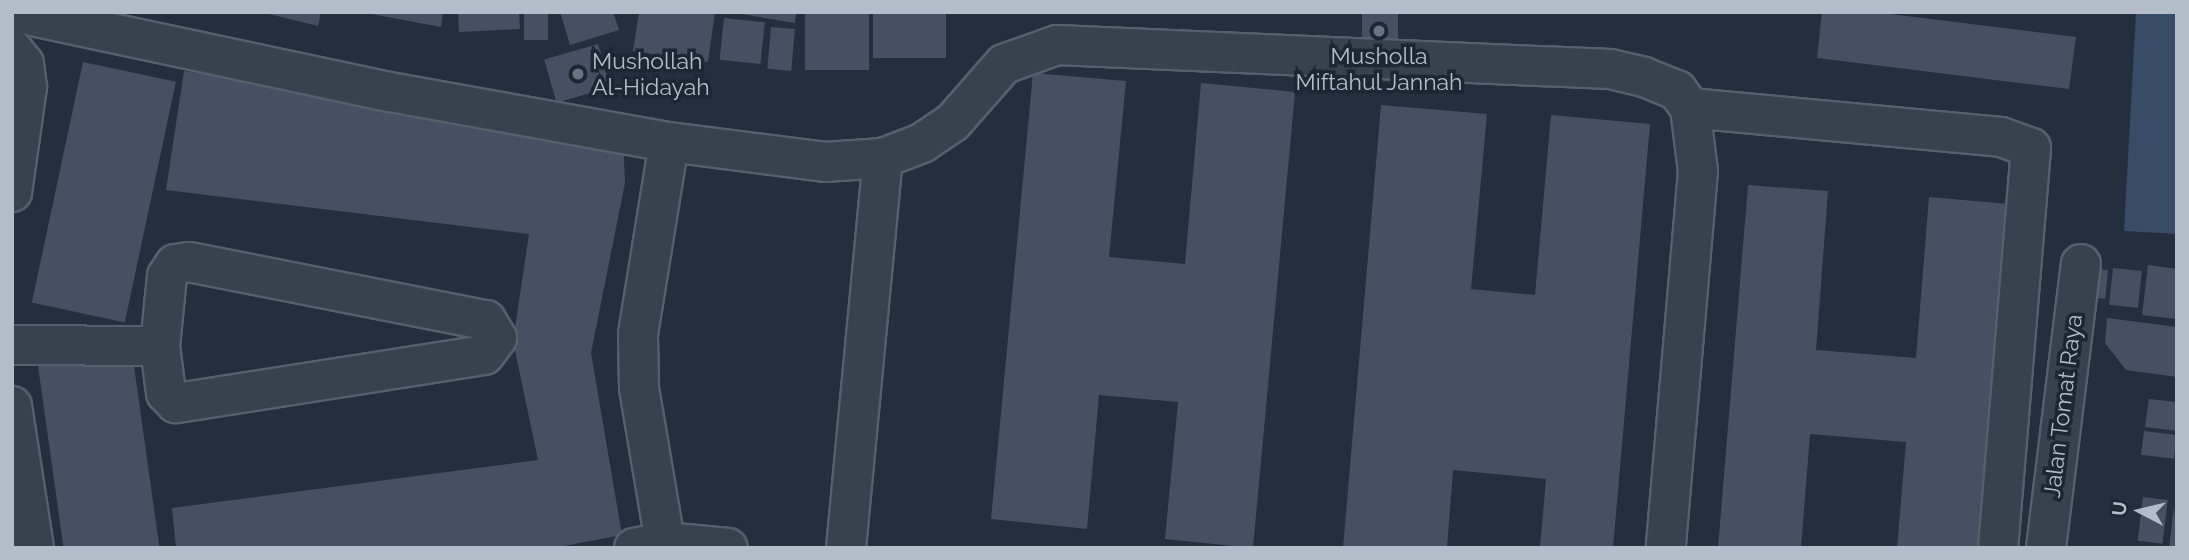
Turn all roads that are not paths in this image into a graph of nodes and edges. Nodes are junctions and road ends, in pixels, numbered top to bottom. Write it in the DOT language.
graph roads {
  1 [pos="13,12"];
  2 [pos="12,48"];
  3 [pos="19,86"];
  4 [pos="1690,108"];
  5 [pos="669,142"];
  6 [pos="883,158"];
  7 [pos="12,192"];
  8 [pos="2081,264"];
  9 [pos="12,345"];
  10 [pos="160,346"];
  11 [pos="12,406"];
  12 [pos="649,545"];
  13 [pos="34,548"];
  14 [pos="728,548"];
  15 [pos="846,548"];
  16 [pos="1666,548"];
  17 [pos="1998,548"];
  18 [pos="2046,548"];
  1 -- 5 [label="street"];
  2 -- 3 [label="street"];
  3 -- 7 [label="street"];
  4 -- 6 [label="street"];
  4 -- 16 [label="street"];
  4 -- 17 [label="street"];
  5 -- 6 [label="street"];
  5 -- 12 [label="street"];
  6 -- 15 [label="street"];
  8 -- 18 [label="street, Jalan Tomat Raya"];
  9 -- 10 [label="street"];
  10 -- 10 [label="street"];
  11 -- 13 [label="street"];
  12 -- 14 [label="street"];
}
